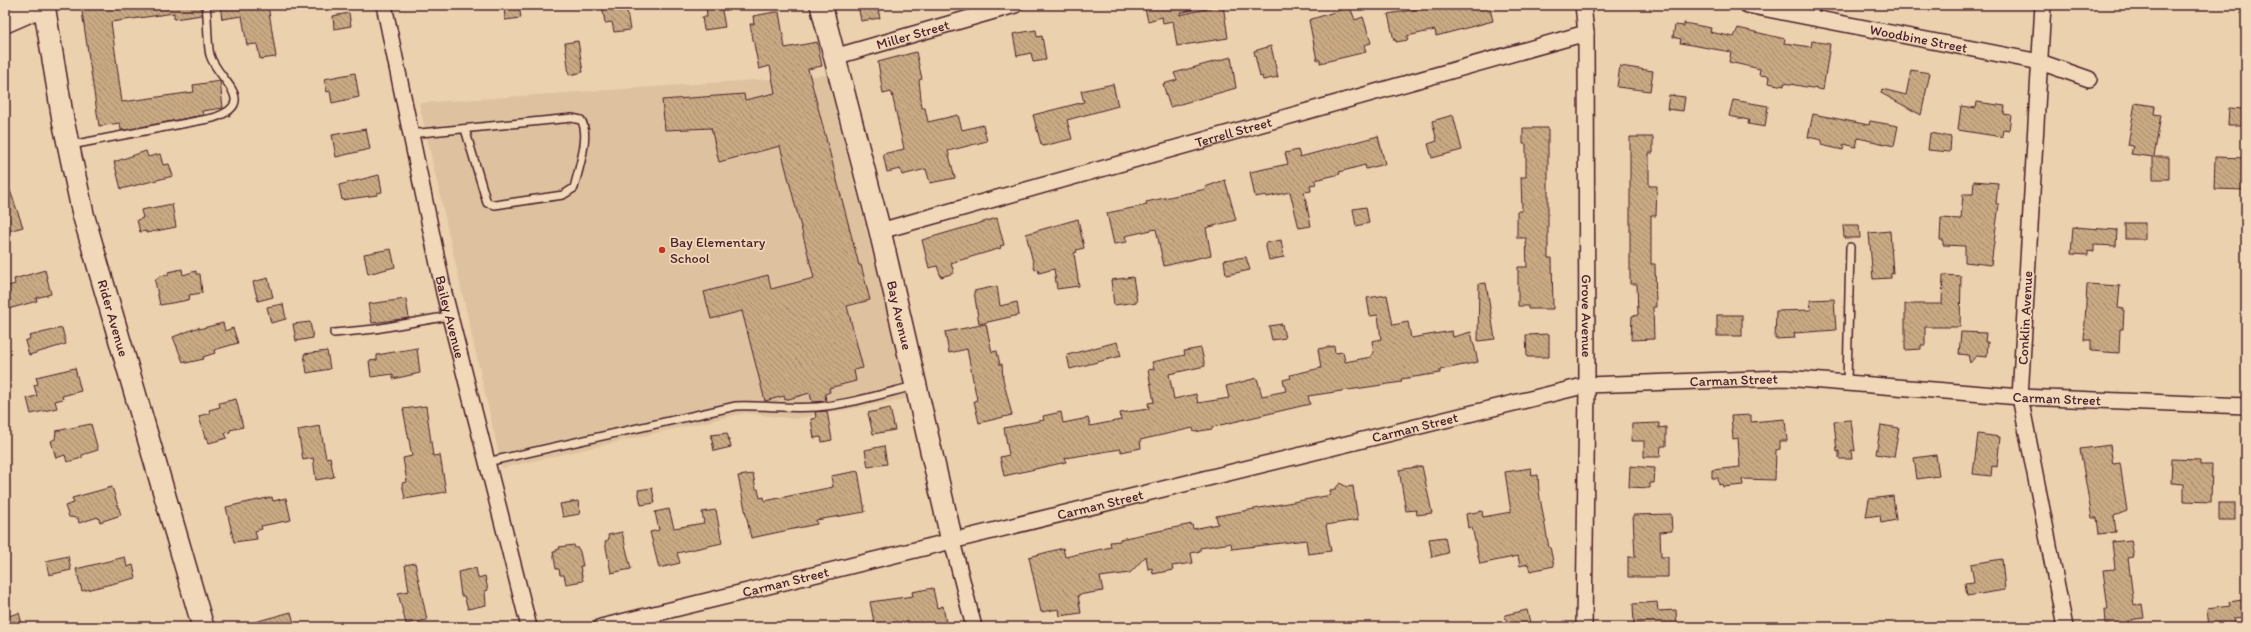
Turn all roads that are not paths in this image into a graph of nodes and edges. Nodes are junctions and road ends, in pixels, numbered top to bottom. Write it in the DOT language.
graph roads {
  1 [pos="44,5"];
  2 [pos="206,5"];
  3 [pos="384,5"];
  4 [pos="821,5"];
  5 [pos="1015,5"];
  6 [pos="1583,5"];
  7 [pos="1747,5"];
  8 [pos="2043,5"];
  9 [pos="5,22"];
  10 [pos="1586,33"];
  11 [pos="834,57"];
  12 [pos="2040,62"];
  13 [pos="2089,79"];
  14 [pos="465,129"];
  15 [pos="410,134"];
  16 [pos="68,145"];
  17 [pos="880,231"];
  18 [pos="1850,247"];
  19 [pos="450,316"];
  20 [pos="334,333"];
  21 [pos="1847,383"];
  22 [pos="916,385"];
  23 [pos="1587,385"];
  24 [pos="2020,398"];
  25 [pos="2246,406"];
  26 [pos="487,462"];
  27 [pos="952,541"];
  28 [pos="203,627"];
  29 [pos="529,627"];
  30 [pos="601,627"];
  31 [pos="974,627"];
  32 [pos="1584,627"];
  33 [pos="2065,627"];
  1 -- 9 [label="street"];
  1 -- 16 [label="street, Rider Avenue"];
  2 -- 16 [label="lane"];
  3 -- 15 [label="street, Bailey Avenue"];
  4 -- 11 [label="street, Bay Avenue"];
  5 -- 11 [label="street, Miller Street"];
  6 -- 10 [label="street, Grove Avenue"];
  7 -- 12 [label="street, Woodbine Street"];
  8 -- 12 [label="street, Conklin Avenue"];
  10 -- 17 [label="street, Terrell Street"];
  10 -- 23 [label="street, Grove Avenue"];
  11 -- 17 [label="street, Bay Avenue"];
  12 -- 13 [label="street, Woodbine Street"];
  12 -- 24 [label="street, Conklin Avenue"];
  14 -- 14 [label="lane"];
  14 -- 15 [label="lane"];
  15 -- 19 [label="street, Bailey Avenue"];
  16 -- 28 [label="street, Rider Avenue"];
  17 -- 22 [label="street, Bay Avenue"];
  18 -- 21 [label="lane"];
  19 -- 20 [label="lane"];
  19 -- 26 [label="street, Bailey Avenue"];
  21 -- 23 [label="street, Carman Street"];
  21 -- 24 [label="street, Carman Street"];
  22 -- 26 [label="lane"];
  22 -- 27 [label="street, Bay Avenue"];
  23 -- 27 [label="street, Carman Street"];
  23 -- 32 [label="street, Grove Avenue"];
  24 -- 25 [label="street, Carman Street"];
  24 -- 33 [label="street, Conklin Avenue"];
  26 -- 29 [label="street, Bailey Avenue"];
  27 -- 30 [label="street, Carman Street"];
  27 -- 31 [label="street, Bay Avenue"];
}
